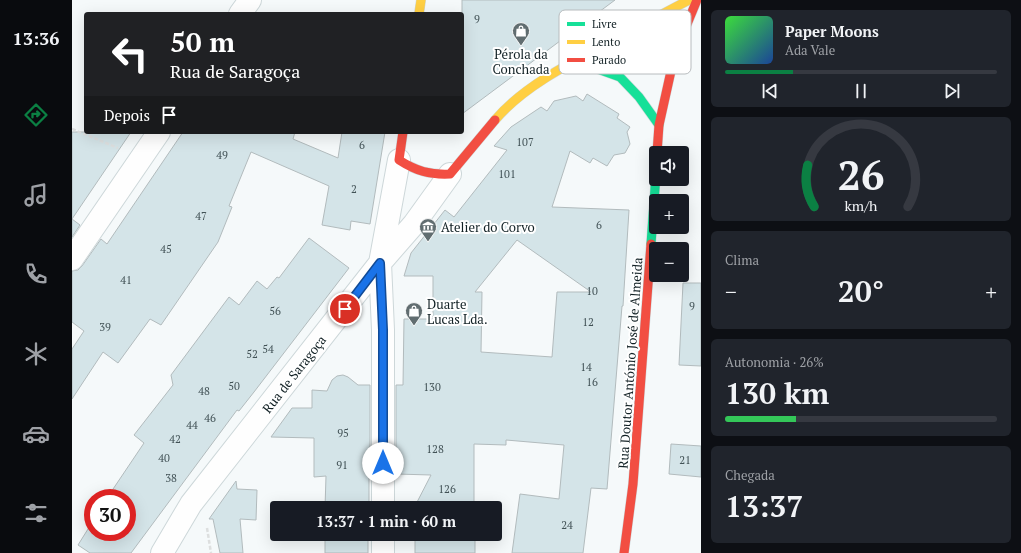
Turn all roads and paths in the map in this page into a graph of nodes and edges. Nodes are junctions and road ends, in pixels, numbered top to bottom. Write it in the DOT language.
graph roads {
  1 [pos="250,0"];
  2 [pos="421,0"];
  3 [pos="689,0"];
  4 [pos="697,0"];
  5 [pos="660,5"];
  6 [pos="655,10"];
  7 [pos="669,10"];
  8 [pos="241,12"];
  9 [pos="419,12"];
  10 [pos="691,14"];
  11 [pos="559,69"];
  12 [pos="612,74"];
  13 [pos="670,74"];
  14 [pos="659,125"];
  15 [pos="72,129"];
  16 [pos="84,134"];
  17 [pos="84,134"];
  18 [pos="158,134"];
  19 [pos="403,134"];
  20 [pos="658,146"];
  21 [pos="122,149"];
  22 [pos="399,160"];
  23 [pos="450,174"];
  24 [pos="655,186"];
  25 [pos="72,259"];
  26 [pos="380,263"];
  27 [pos="383,501"];
  28 [pos="207,525"];
  29 [pos="383,541"];
  30 [pos="162,553"];
  31 [pos="211,553"];
  32 [pos="382,553"];
  33 [pos="624,553"];
  1 -- 8 [label="street"];
  2 -- 9 [label="street"];
  3 -- 7 [label="street, Rua de Saragoça"];
  4 -- 10 [label="street"];
  5 -- 6 [label="street"];
  11 -- 23 [label="street, Rua de Saragoça"];
  12 -- 14 [label="street"];
  13 -- 14 [label="street"];
  14 -- 20 [label="street"];
  15 -- 16 [label="path"];
  17 -- 21 [label="path"];
  18 -- 25 [label="street"];
  19 -- 22 [label="street"];
  22 -- 23 [label="street"];
  22 -- 26 [label="street"];
  23 -- 26 [label="street, Rua de Saragoça"];
  24 -- 33 [label="street, Rua Doutor António José de Almeida"];
  26 -- 27 [label="street"];
  26 -- 30 [label="street, Rua de Saragoça"];
  28 -- 31 [label="path"];
  29 -- 32 [label="street"];
}
